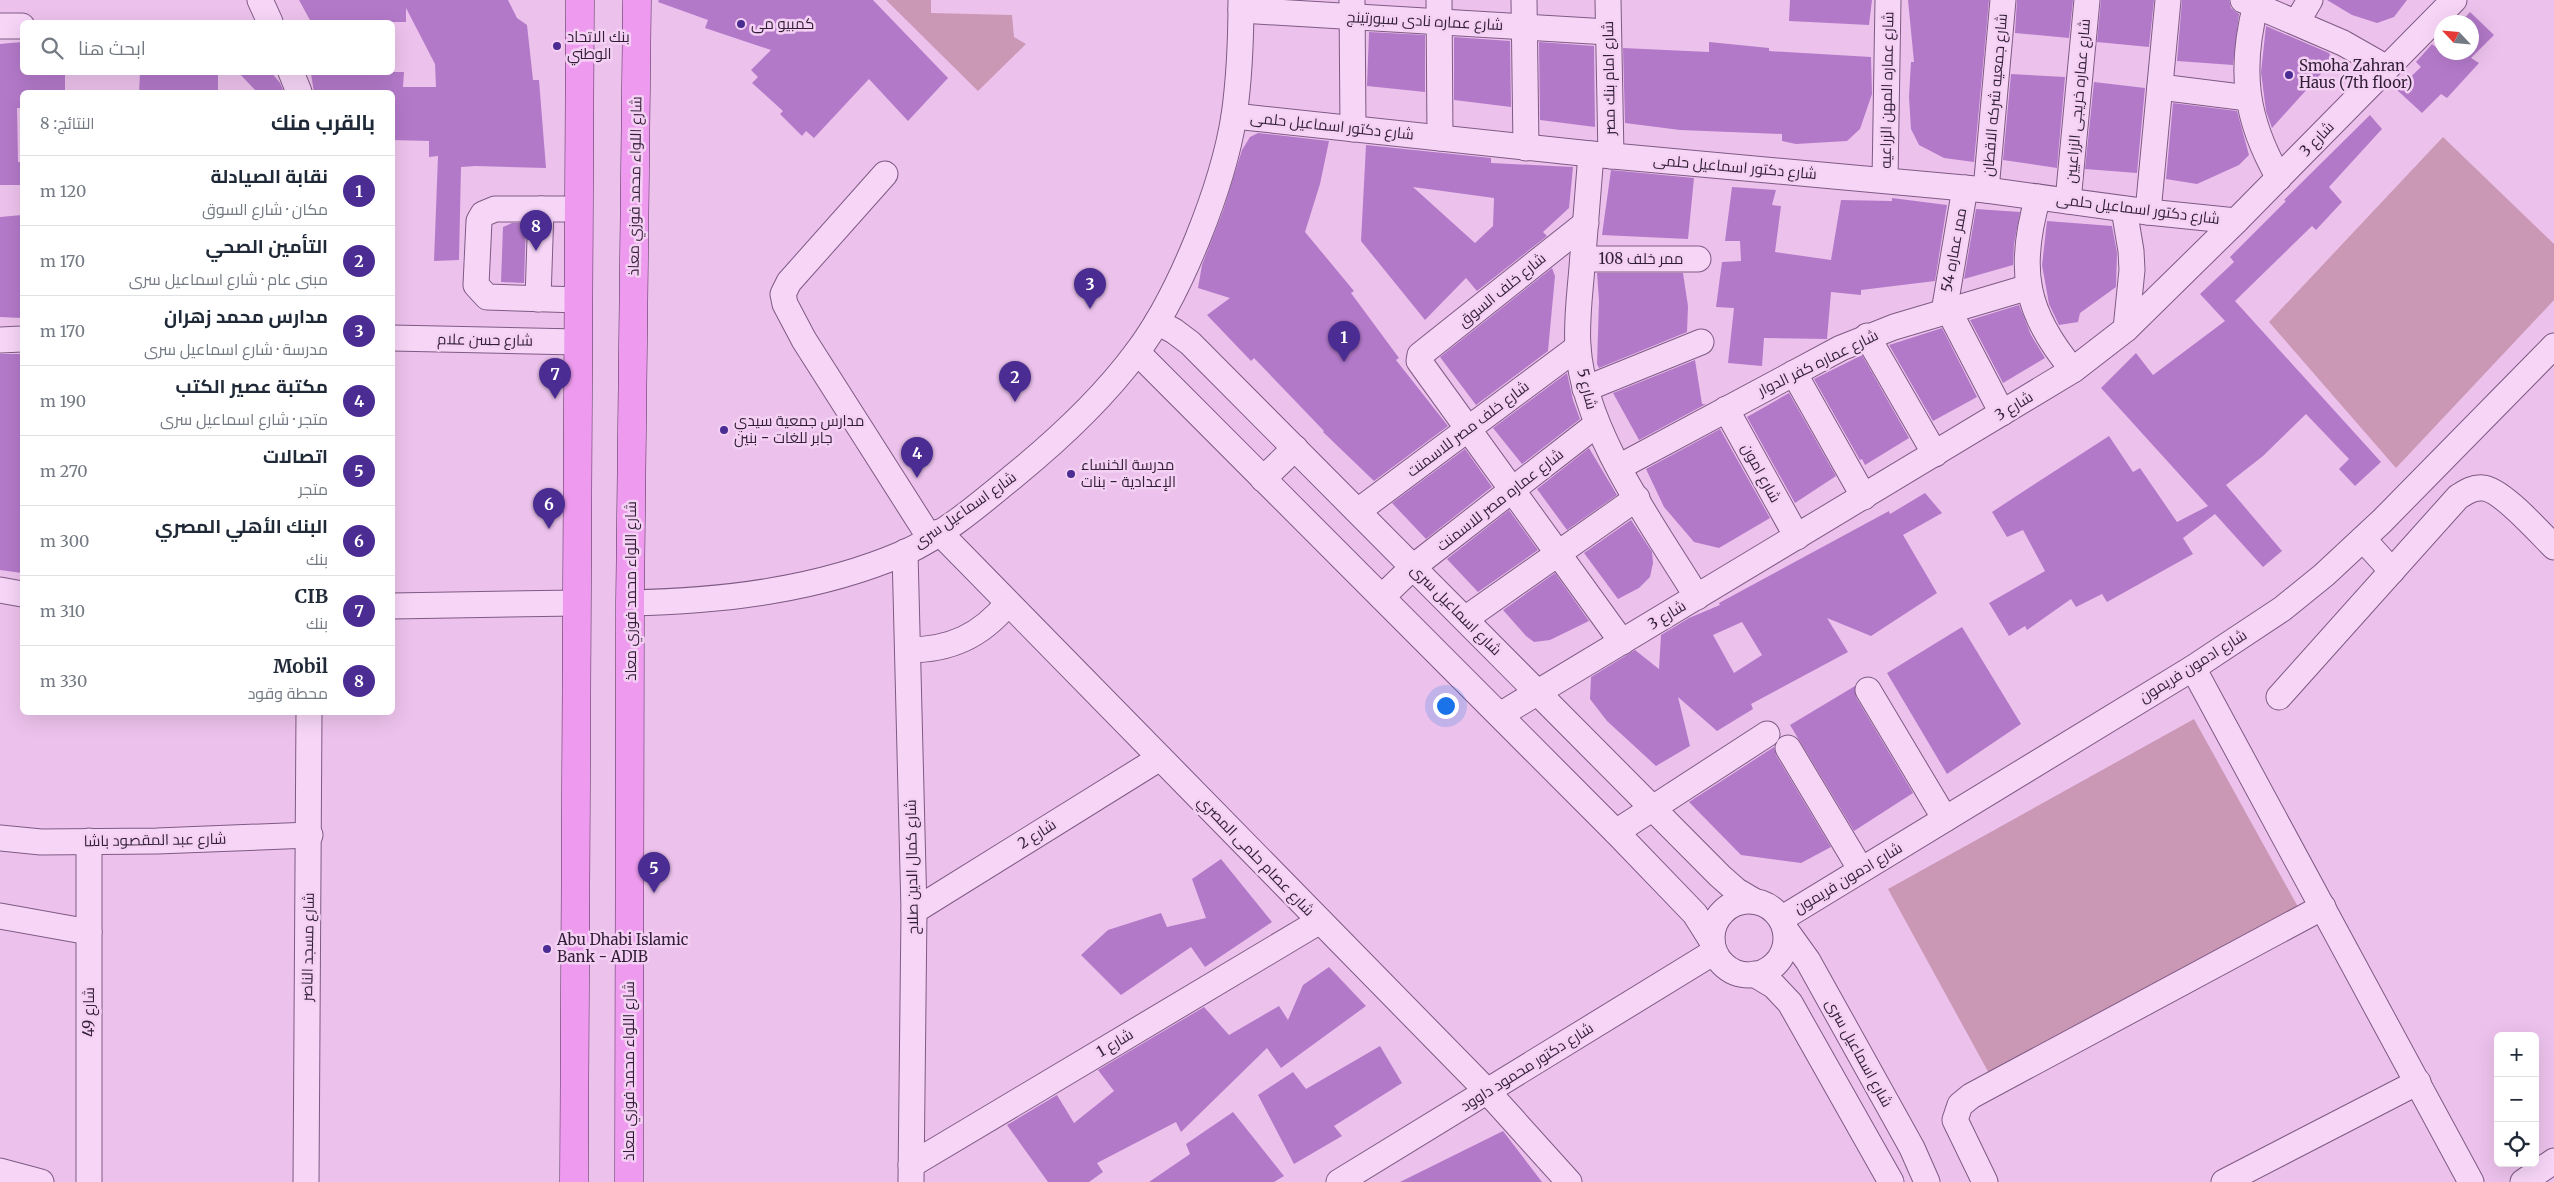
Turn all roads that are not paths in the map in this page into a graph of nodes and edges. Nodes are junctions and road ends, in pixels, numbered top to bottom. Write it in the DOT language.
graph roads {
  1 [pos="260,0"];
  2 [pos="580,0"];
  3 [pos="637,0"];
  4 [pos="1524,0"];
  5 [pos="1608,0"];
  6 [pos="1888,0"];
  7 [pos="2003,0"];
  8 [pos="2087,0"];
  9 [pos="2168,0"];
  10 [pos="2310,0"];
  11 [pos="2454,0"];
  12 [pos="2250,2"];
  13 [pos="1241,5"];
  14 [pos="1352,8"];
  15 [pos="1439,11"];
  16 [pos="269,20"];
  17 [pos="2297,22"];
  18 [pos="0,26"];
  19 [pos="20,26"];
  20 [pos="1525,27"];
  21 [pos="1608,32"];
  22 [pos="2387,68"];
  23 [pos="292,75"];
  24 [pos="2160,87"];
  25 [pos="298,90"];
  26 [pos="2248,98"];
  27 [pos="1234,116"];
  28 [pos="1353,129"];
  29 [pos="1440,138"];
  30 [pos="1526,148"];
  31 [pos="1601,155"];
  32 [pos="885,174"];
  33 [pos="2279,178"];
  34 [pos="1885,180"];
  35 [pos="1976,189"];
  36 [pos="2038,197"];
  37 [pos="2068,201"];
  38 [pos="541,209"];
  39 [pos="579,210"];
  40 [pos="2136,210"];
  41 [pos="2236,221"];
  42 [pos="1586,223"];
  43 [pos="1583,259"];
  44 [pos="1698,259"];
  45 [pos="2029,288"];
  46 [pos="538,299"];
  47 [pos="578,300"];
  48 [pos="1946,312"];
  49 [pos="1157,322"];
  50 [pos="2126,329"];
  51 [pos="1867,336"];
  52 [pos="395,338"];
  53 [pos="20,339"];
  54 [pos="0,340"];
  55 [pos="578,342"];
  56 [pos="1701,342"];
  57 [pos="1578,346"];
  58 [pos="2554,346"];
  59 [pos="1137,352"];
  60 [pos="2073,370"];
  61 [pos="1794,373"];
  62 [pos="1585,389"];
  63 [pos="1726,409"];
  64 [pos="2002,413"];
  65 [pos="1597,424"];
  66 [pos="1467,430"];
  67 [pos="1295,448"];
  68 [pos="1935,454"];
  69 [pos="1619,467"];
  70 [pos="1263,479"];
  71 [pos="1512,491"];
  72 [pos="1864,497"];
  73 [pos="1638,498"];
  74 [pos="1358,511"];
  75 [pos="2382,521"];
  76 [pos="934,535"];
  77 [pos="1796,537"];
  78 [pos="2363,539"];
  79 [pos="2554,547"];
  80 [pos="2410,551"];
  81 [pos="905,552"];
  82 [pos="1558,554"];
  83 [pos="1414,567"];
  84 [pos="2392,571"];
  85 [pos="0,590"];
  86 [pos="20,594"];
  87 [pos="1382,597"];
  88 [pos="1697,597"];
  89 [pos="576,603"];
  90 [pos="1008,603"];
  91 [pos="630,604"];
  92 [pos="395,606"];
  93 [pos="1465,619"];
  94 [pos="1622,642"];
  95 [pos="908,650"];
  96 [pos="2193,668"];
  97 [pos="1868,690"];
  98 [pos="1538,692"];
  99 [pos="2279,698"];
  100 [pos="309,715"];
  101 [pos="1500,715"];
  102 [pos="1767,734"];
  103 [pos="1788,748"];
  104 [pos="1160,758"];
  105 [pos="1653,808"];
  106 [pos="1945,819"];
  107 [pos="1616,832"];
  108 [pos="310,834"];
  109 [pos="0,838"];
  110 [pos="88,841"];
  111 [pos="1861,870"];
  112 [pos="1754,901"];
  113 [pos="2323,907"];
  114 [pos="914,911"];
  115 [pos="0,916"];
  116 [pos="1320,921"];
  117 [pos="1783,924"];
  118 [pos="89,932"];
  119 [pos="1713,946"];
  120 [pos="1754,974"];
  121 [pos="1858,1050"];
  122 [pos="1828,1070"];
  123 [pos="2418,1082"];
  124 [pos="1487,1091"];
  125 [pos="1912,1148"];
  126 [pos="2554,1161"];
  127 [pos="0,1171"];
  128 [pos="911,1173"];
  129 [pos="1887,1173"];
  130 [pos="41,1182"];
  131 [pos="89,1182"];
  132 [pos="306,1182"];
  133 [pos="574,1182"];
  134 [pos="629,1182"];
  135 [pos="1339,1182"];
  136 [pos="1570,1182"];
  137 [pos="1927,1182"];
  138 [pos="1985,1182"];
  139 [pos="2224,1182"];
  140 [pos="2471,1182"];
  141 [pos="2523,1182"];
  1 -- 16 [label="street"];
  2 -- 39 [label="main road"];
  3 -- 91 [label="main road, شارع اللواء محمد فوزي معاذ"];
  4 -- 20 [label="street"];
  5 -- 21 [label="street, شارع امام بنك مصر"];
  6 -- 34 [label="street, شارع عماره المهن الزراعيه"];
  7 -- 35 [label="street, شارع جمعيه شركه الاقطان"];
  8 -- 37 [label="street, شارع عماره خريجى الزراعيين"];
  9 -- 24 [label="street"];
  10 -- 17 [label="street"];
  11 -- 22 [label="street, شارع 3"];
  12 -- 17 [label="street"];
  12 -- 26 [label="street"];
  13 -- 14 [label="street, شارع عماره نادى سبورتينج"];
  13 -- 27 [label="street, شارع اسماعيل سرى"];
  14 -- 15 [label="street, شارع عماره نادى سبورتينج"];
  14 -- 28 [label="street"];
  15 -- 20 [label="street, شارع عماره نادى سبورتينج"];
  15 -- 29 [label="street"];
  17 -- 22 [label="street"];
  18 -- 19 [label="street"];
  20 -- 21 [label="street, شارع عماره نادى سبورتينج"];
  20 -- 30 [label="street"];
  21 -- 31 [label="street, شارع امام بنك مصر"];
  22 -- 33 [label="street, شارع 3"];
  23 -- 25 [label="street"];
  24 -- 26 [label="street"];
  24 -- 40 [label="street"];
  26 -- 33 [label="street"];
  27 -- 28 [label="street, شارع دكتور اسماعيل حلمى"];
  27 -- 49 [label="street, شارع اسماعيل سرى"];
  28 -- 29 [label="street, شارع دكتور اسماعيل حلمى"];
  29 -- 30 [label="street, شارع دكتور اسماعيل حلمى"];
  30 -- 31 [label="street, شارع دكتور اسماعيل حلمى"];
  31 -- 34 [label="street, شارع دكتور اسماعيل حلمى"];
  31 -- 42 [label="street, شارع 5"];
  32 -- 76 [label="street, شارع عصام حلمى المصري"];
  33 -- 41 [label="street, شارع 3"];
  34 -- 35 [label="street, شارع دكتور اسماعيل حلمى"];
  35 -- 36 [label="street, شارع دكتور اسماعيل حلمى"];
  35 -- 48 [label="street, ممر عماره 54"];
  36 -- 37 [label="street, شارع دكتور اسماعيل حلمى"];
  36 -- 45 [label="street"];
  37 -- 40 [label="street, شارع دكتور اسماعيل حلمى"];
  38 -- 39 [label="street"];
  38 -- 46 [label="street"];
  38 -- 46 [label="street"];
  39 -- 47 [label="main road"];
  40 -- 41 [label="street, شارع دكتور اسماعيل حلمى"];
  40 -- 50 [label="street"];
  41 -- 50 [label="street, شارع 3"];
  42 -- 43 [label="street, شارع 5"];
  42 -- 66 [label="street, شارع خلف السوق"];
  43 -- 44 [label="street, ممر خلف 108"];
  43 -- 57 [label="street, شارع 5"];
  45 -- 48 [label="street, شارع عماره كفر الدوار"];
  45 -- 60 [label="street"];
  46 -- 47 [label="street"];
  47 -- 55 [label="main road"];
  48 -- 51 [label="street, شارع عماره كفر الدوار"];
  48 -- 64 [label="street"];
  49 -- 59 [label="street, شارع اسماعيل سرى"];
  49 -- 67 [label="street, شارع اسماعيل سرى"];
  50 -- 60 [label="street, شارع 3"];
  51 -- 61 [label="street, شارع عماره كفر الدوار"];
  51 -- 68 [label="street"];
  52 -- 55 [label="street, شارع حسن علام"];
  53 -- 54 [label="street"];
  55 -- 89 [label="main road"];
  56 -- 62 [label="street"];
  57 -- 62 [label="street, شارع 5"];
  57 -- 66 [label="street, شارع خلف مصر للاسمنت"];
  58 -- 75 [label="street, شارع ادمون فريمون"];
  59 -- 70 [label="street"];
  59 -- 76 [label="street, شارع اسماعيل سرى"];
  60 -- 64 [label="street, شارع 3"];
  61 -- 63 [label="street, شارع عماره كفر الدوار"];
  61 -- 72 [label="street"];
  62 -- 65 [label="street, شارع 5"];
  63 -- 69 [label="street, شارع عماره كفر الدوار"];
  63 -- 77 [label="street, شارع امون"];
  64 -- 68 [label="street, شارع 3"];
  65 -- 69 [label="street, شارع 5"];
  65 -- 71 [label="street, شارع عماره مصر للاسمنت"];
  66 -- 71 [label="street"];
  66 -- 74 [label="street, شارع خلف مصر للاسمنت"];
  67 -- 70 [label="street"];
  67 -- 74 [label="street, شارع اسماعيل سرى"];
  68 -- 72 [label="street, شارع 3"];
  69 -- 73 [label="street, شارع 5"];
  70 -- 87 [label="street"];
  71 -- 82 [label="street"];
  71 -- 83 [label="street, شارع عماره مصر للاسمنت"];
  72 -- 77 [label="street, شارع 3"];
  73 -- 82 [label="street"];
  73 -- 88 [label="street, شارع 5"];
  74 -- 83 [label="street, شارع اسماعيل سرى"];
  75 -- 78 [label="street, شارع ادمون فريمون"];
  75 -- 80 [label="street"];
  76 -- 81 [label="street, شارع اسماعيل سرى"];
  76 -- 90 [label="street, شارع عصام حلمى المصري"];
  77 -- 88 [label="street, شارع 3"];
  78 -- 84 [label="street"];
  78 -- 96 [label="street, شارع ادمون فريمون"];
  79 -- 80 [label="street"];
  80 -- 84 [label="street"];
  81 -- 91 [label="street, شارع اسماعيل سرى"];
  81 -- 95 [label="street, شارع كمال الدين صلاح"];
  82 -- 93 [label="street"];
  82 -- 94 [label="street"];
  83 -- 87 [label="street, شارع عماره مصر للاسمنت"];
  83 -- 93 [label="street, شارع اسماعيل سرى"];
  84 -- 99 [label="street"];
  85 -- 86 [label="street"];
  87 -- 101 [label="street"];
  88 -- 94 [label="street, شارع 3"];
  89 -- 92 [label="street"];
  89 -- 133 [label="main road"];
  90 -- 95 [label="street"];
  90 -- 104 [label="street, شارع عصام حلمى المصري"];
  91 -- 134 [label="main road, شارع اللواء محمد فوزي معاذ"];
  93 -- 98 [label="street, شارع اسماعيل سرى"];
  94 -- 98 [label="street, شارع 3"];
  95 -- 114 [label="street, شارع كمال الدين صلاح"];
  96 -- 106 [label="street, شارع ادمون فريمون"];
  96 -- 113 [label="street"];
  97 -- 106 [label="street"];
  98 -- 101 [label="street, شارع 3"];
  98 -- 105 [label="street, شارع اسماعيل سرى"];
  100 -- 108 [label="street, شارع مسجد الناصر"];
  101 -- 107 [label="street"];
  102 -- 105 [label="street"];
  103 -- 111 [label="street"];
  104 -- 114 [label="street, شارع 2"];
  104 -- 116 [label="street, شارع عصام حلمى المصري"];
  105 -- 107 [label="street"];
  105 -- 112 [label="street, شارع اسماعيل سرى"];
  106 -- 111 [label="street, شارع ادمون فريمون"];
  107 -- 119 [label="street"];
  108 -- 110 [label="street, شارع عبد المقصود باشا"];
  108 -- 132 [label="street, شارع مسجد الناصر"];
  109 -- 110 [label="street, شارع عبد المقصود باشا"];
  110 -- 118 [label="street, شارع 49"];
  111 -- 117 [label="street, شارع ادمون فريمون"];
  112 -- 117 [label="street"];
  112 -- 119 [label="street"];
  113 -- 123 [label="street"];
  113 -- 138 [label="street"];
  114 -- 128 [label="street, شارع كمال الدين صلاح"];
  115 -- 118 [label="street"];
  116 -- 124 [label="street, شارع عصام حلمى المصري"];
  116 -- 128 [label="street, شارع 1"];
  117 -- 120 [label="street"];
  117 -- 121 [label="street, شارع اسماعيل سرى"];
  118 -- 131 [label="street, شارع 49"];
  119 -- 120 [label="street"];
  119 -- 124 [label="street, شارع دكتور محمود داوود"];
  120 -- 122 [label="street"];
  121 -- 122 [label="street"];
  121 -- 125 [label="street, شارع اسماعيل سرى"];
  122 -- 129 [label="street"];
  123 -- 139 [label="street"];
  123 -- 140 [label="street"];
  124 -- 135 [label="street, شارع دكتور محمود داوود"];
  124 -- 136 [label="street, شارع عصام حلمى المصري"];
  125 -- 129 [label="street"];
  125 -- 137 [label="street, شارع اسماعيل سرى"];
  126 -- 141 [label="street"];
  127 -- 130 [label="street"];
}
